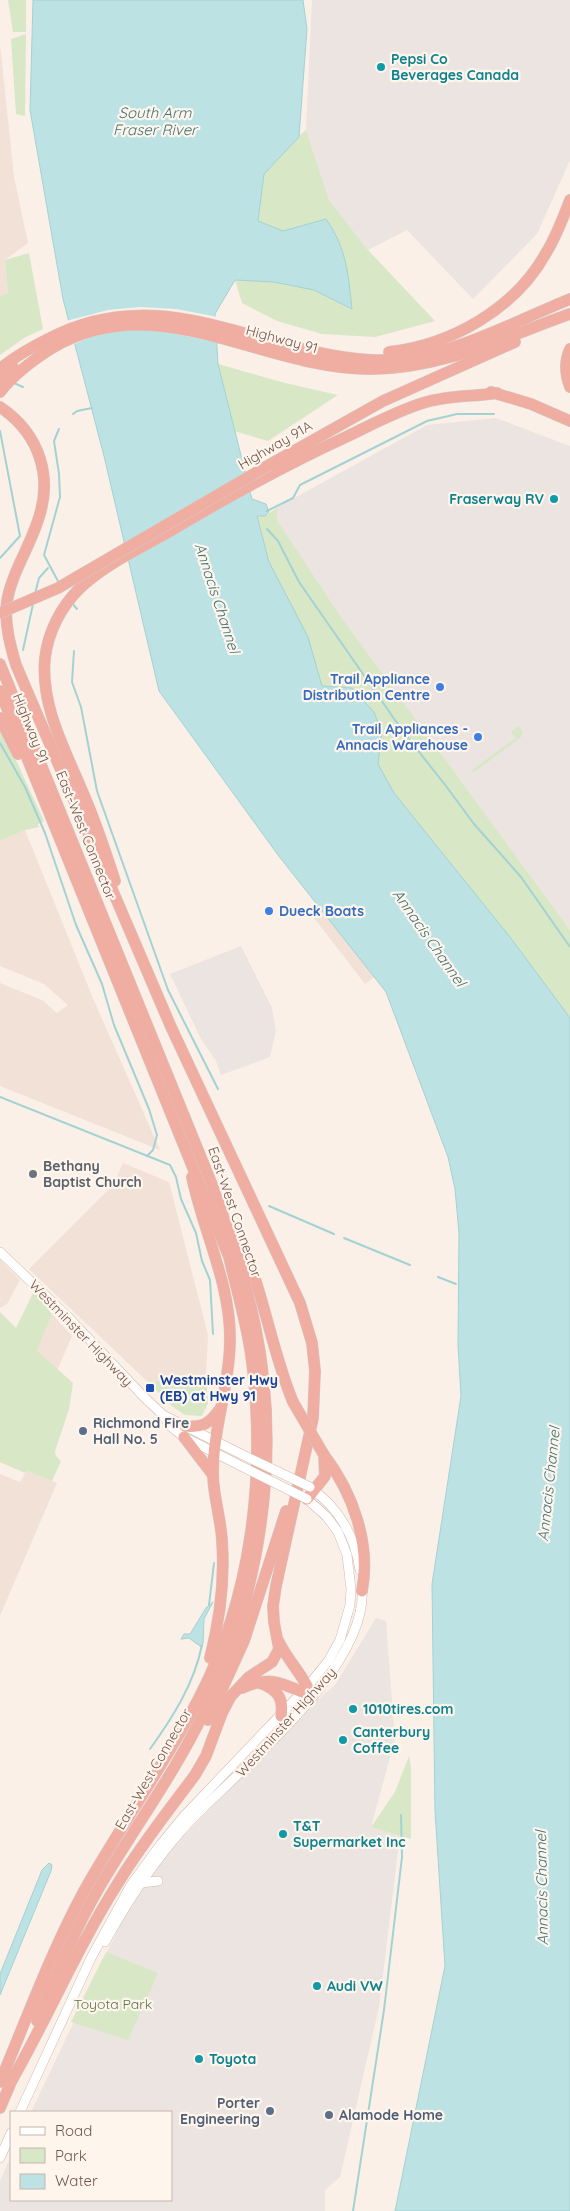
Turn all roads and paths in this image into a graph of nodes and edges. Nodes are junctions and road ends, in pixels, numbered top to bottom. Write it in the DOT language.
graph roads {
  1 [pos="570,200"];
  2 [pos="570,294"];
  3 [pos="570,299"];
  4 [pos="570,314"];
  5 [pos="521,319"];
  6 [pos="45,340"];
  7 [pos="261,344"];
  8 [pos="570,349"];
  9 [pos="349,357"];
  10 [pos="0,369"];
  11 [pos="0,379"];
  12 [pos="570,388"];
  13 [pos="0,392"];
  14 [pos="0,407"];
  15 [pos="570,421"];
  16 [pos="301,453"];
  17 [pos="0,613"];
  18 [pos="0,664"];
  19 [pos="0,691"];
  20 [pos="0,718"];
  21 [pos="68,859"];
  22 [pos="135,941"];
  23 [pos="188,1156"];
  24 [pos="211,1182"];
  25 [pos="0,1252"];
  26 [pos="314,1394"];
  27 [pos="221,1408"];
  28 [pos="185,1432"];
  29 [pos="215,1448"];
  30 [pos="324,1455"];
  31 [pos="213,1475"];
  32 [pos="310,1492"];
  33 [pos="362,1591"];
  34 [pos="278,1640"];
  35 [pos="256,1682"];
  36 [pos="307,1691"];
  37 [pos="202,1694"];
  38 [pos="231,1696"];
  39 [pos="281,1716"];
  40 [pos="169,1777"];
  41 [pos="151,1868"];
  42 [pos="141,1883"];
  43 [pos="86,1971"];
  44 [pos="12,2080"];
  45 [pos="0,2082"];
  46 [pos="0,2108"];
  47 [pos="20,2111"];
  48 [pos="10,2135"];
  49 [pos="0,2158"];
  1 -- 9 [label="highway"];
  2 -- 5 [label="highway"];
  3 -- 5 [label="highway, Highway 91"];
  4 -- 7 [label="highway, Highway 91"];
  4 -- 16 [label="highway, Highway 91A"];
  5 -- 9 [label="highway, Highway 91"];
  6 -- 7 [label="highway, Highway 91"];
  6 -- 10 [label="highway"];
  6 -- 11 [label="highway"];
  7 -- 9 [label="highway, Highway 91"];
  7 -- 13 [label="highway, Highway 91"];
  8 -- 12 [label="highway"];
  14 -- 22 [label="highway"];
  15 -- 16 [label="highway"];
  16 -- 17 [label="highway, Highway 91A, bridge"];
  16 -- 22 [label="highway"];
  18 -- 24 [label="highway, East-West Connector"];
  19 -- 21 [label="highway, Highway 91"];
  20 -- 21 [label="highway"];
  21 -- 23 [label="highway, East-West Connector"];
  22 -- 26 [label="highway"];
  23 -- 27 [label="highway"];
  23 -- 37 [label="highway, East-West Connector"];
  24 -- 30 [label="highway, bridge"];
  24 -- 40 [label="highway, East-West Connector"];
  25 -- 28 [label="main road, Westminster Highway"];
  26 -- 34 [label="highway"];
  26 -- 40 [label="highway"];
  27 -- 28 [label="highway"];
  27 -- 29 [label="highway"];
  28 -- 29 [label="main road, Westminster Highway"];
  28 -- 31 [label="highway"];
  29 -- 31 [label="highway"];
  29 -- 32 [label="main road, Westminster Highway, bridge"];
  29 -- 32 [label="main road, Westminster Highway, bridge"];
  30 -- 32 [label="highway"];
  30 -- 33 [label="highway"];
  31 -- 37 [label="highway"];
  32 -- 33 [label="main road, Westminster Highway"];
  32 -- 36 [label="main road, Westminster Highway"];
  33 -- 36 [label="main road, Westminster Highway"];
  34 -- 36 [label="highway"];
  34 -- 38 [label="highway"];
  35 -- 36 [label="highway"];
  35 -- 38 [label="highway"];
  35 -- 39 [label="highway"];
  36 -- 39 [label="main road, Westminster Highway"];
  36 -- 41 [label="main road, Westminster Highway"];
  37 -- 45 [label="highway, East-West Connector"];
  38 -- 44 [label="highway"];
  39 -- 43 [label="main road, Westminster Highway"];
  40 -- 44 [label="highway, East-West Connector"];
  41 -- 42 [label="main road, Westminster Highway"];
  41 -- 42 [label="main road"];
  42 -- 43 [label="main road, Westminster Highway"];
  43 -- 47 [label="main road, Westminster Highway"];
  44 -- 46 [label="highway, East-West Connector"];
  48 -- 49 [label="main road"];
}
